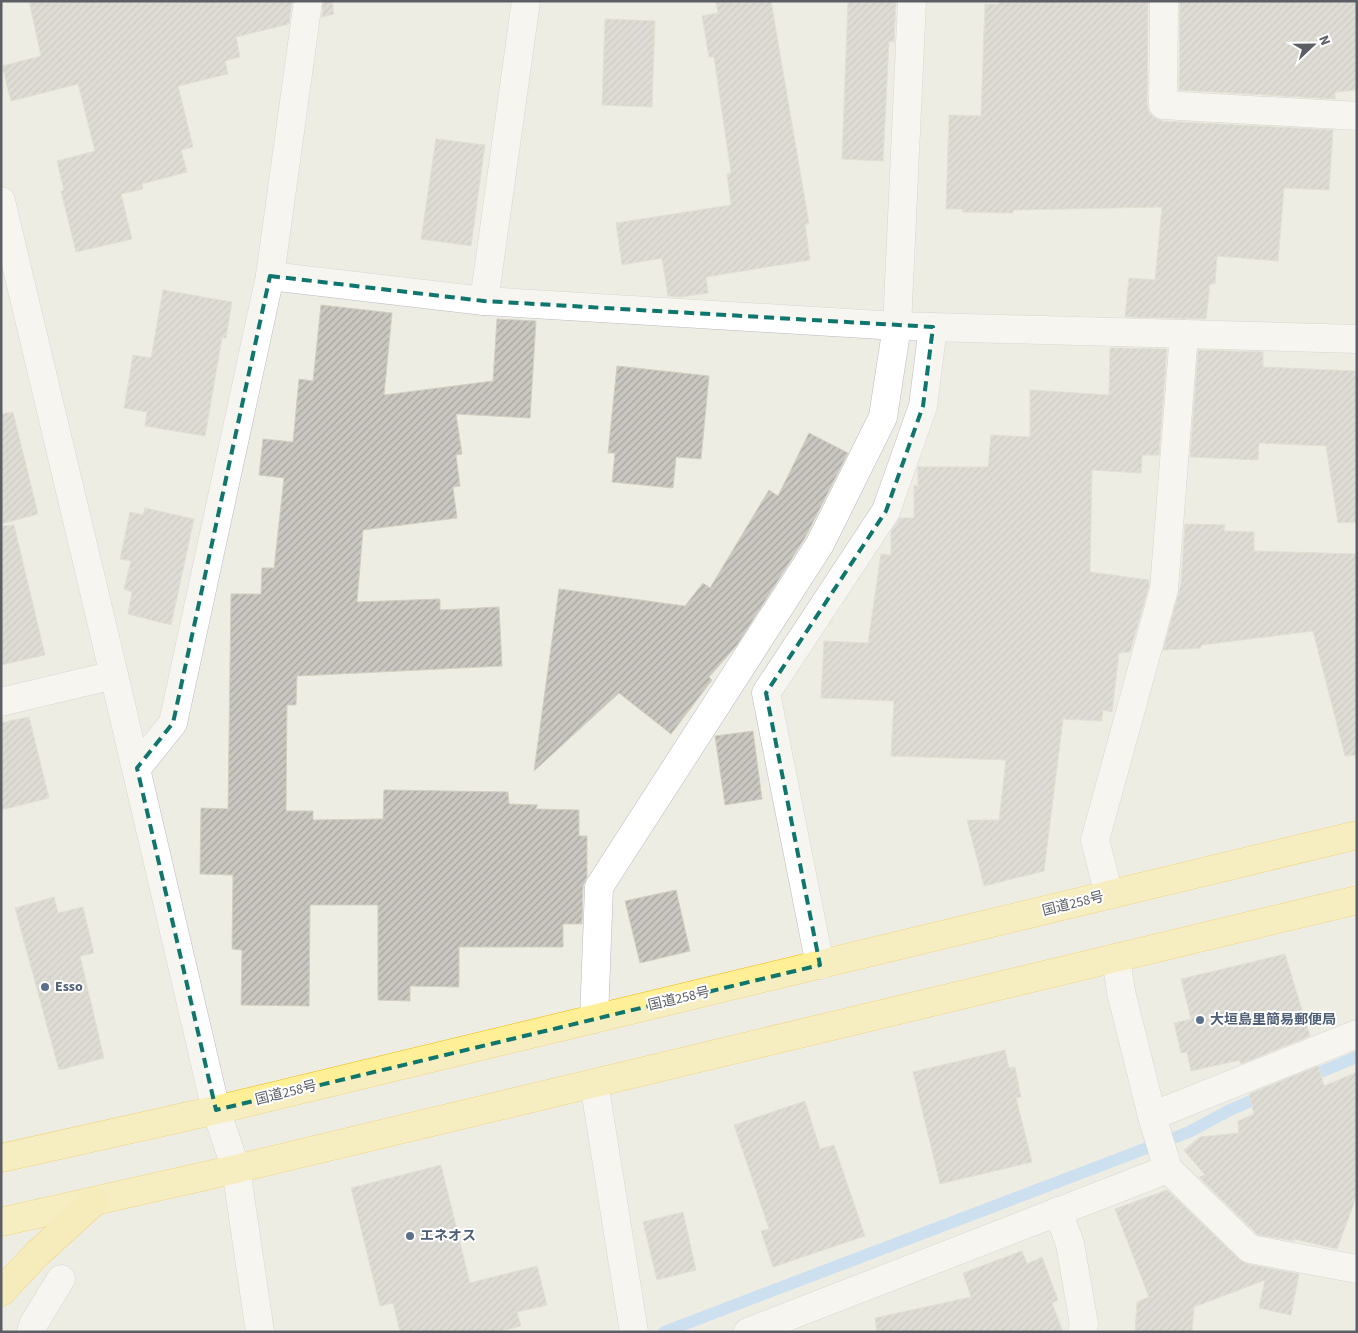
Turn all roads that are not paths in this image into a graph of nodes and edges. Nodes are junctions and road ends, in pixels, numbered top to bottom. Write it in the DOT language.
graph roads {
  1 [pos="308,1"];
  2 [pos="526,1"];
  3 [pos="912,1"];
  4 [pos="1164,1"];
  5 [pos="1357,116"];
  6 [pos="1,201"];
  7 [pos="270,276"];
  8 [pos="484,301"];
  9 [pos="897,326"];
  10 [pos="932,327"];
  11 [pos="1184,334"];
  12 [pos="1357,339"];
  13 [pos="114,675"];
  14 [pos="1,702"];
  15 [pos="136,768"];
  16 [pos="1357,835"];
  17 [pos="1109,895"];
  18 [pos="1357,900"];
  19 [pos="1116,958"];
  20 [pos="820,965"];
  21 [pos="594,1019"];
  22 [pos="1357,1034"];
  23 [pos="594,1083"];
  24 [pos="216,1110"];
  25 [pos="1154,1121"];
  26 [pos="1,1158"];
  27 [pos="1167,1164"];
  28 [pos="236,1169"];
  29 [pos="95,1200"];
  30 [pos="1058,1211"];
  31 [pos="1,1222"];
  32 [pos="1357,1268"];
  33 [pos="61,1279"];
  34 [pos="1,1292"];
  35 [pos="634,1329"];
  36 [pos="31,1332"];
  37 [pos="260,1332"];
  38 [pos="748,1332"];
  39 [pos="1082,1332"];
  1 -- 7 [label="street"];
  2 -- 8 [label="street"];
  3 -- 9 [label="street"];
  4 -- 5 [label="street"];
  6 -- 13 [label="street"];
  7 -- 8 [label="street"];
  7 -- 15 [label="street"];
  8 -- 9 [label="street"];
  9 -- 10 [label="street"];
  9 -- 21 [label="street"];
  10 -- 11 [label="street"];
  10 -- 20 [label="street"];
  11 -- 12 [label="street"];
  11 -- 17 [label="street"];
  13 -- 14 [label="street"];
  13 -- 15 [label="street"];
  15 -- 24 [label="street"];
  16 -- 17 [label="highway, 国道258号"];
  17 -- 20 [label="highway, 国道258号"];
  18 -- 19 [label="highway"];
  19 -- 23 [label="highway"];
  19 -- 25 [label="street"];
  20 -- 21 [label="highway, 国道258号"];
  21 -- 24 [label="highway, 国道258号"];
  22 -- 25 [label="street"];
  23 -- 28 [label="highway"];
  23 -- 35 [label="street"];
  24 -- 26 [label="highway, 国道258号"];
  24 -- 28 [label="street"];
  25 -- 27 [label="street"];
  27 -- 30 [label="street"];
  27 -- 32 [label="street"];
  28 -- 29 [label="highway"];
  28 -- 37 [label="street"];
  29 -- 31 [label="highway"];
  29 -- 34 [label="highway"];
  30 -- 38 [label="street"];
  30 -- 39 [label="street"];
  33 -- 36 [label="street"];
}
